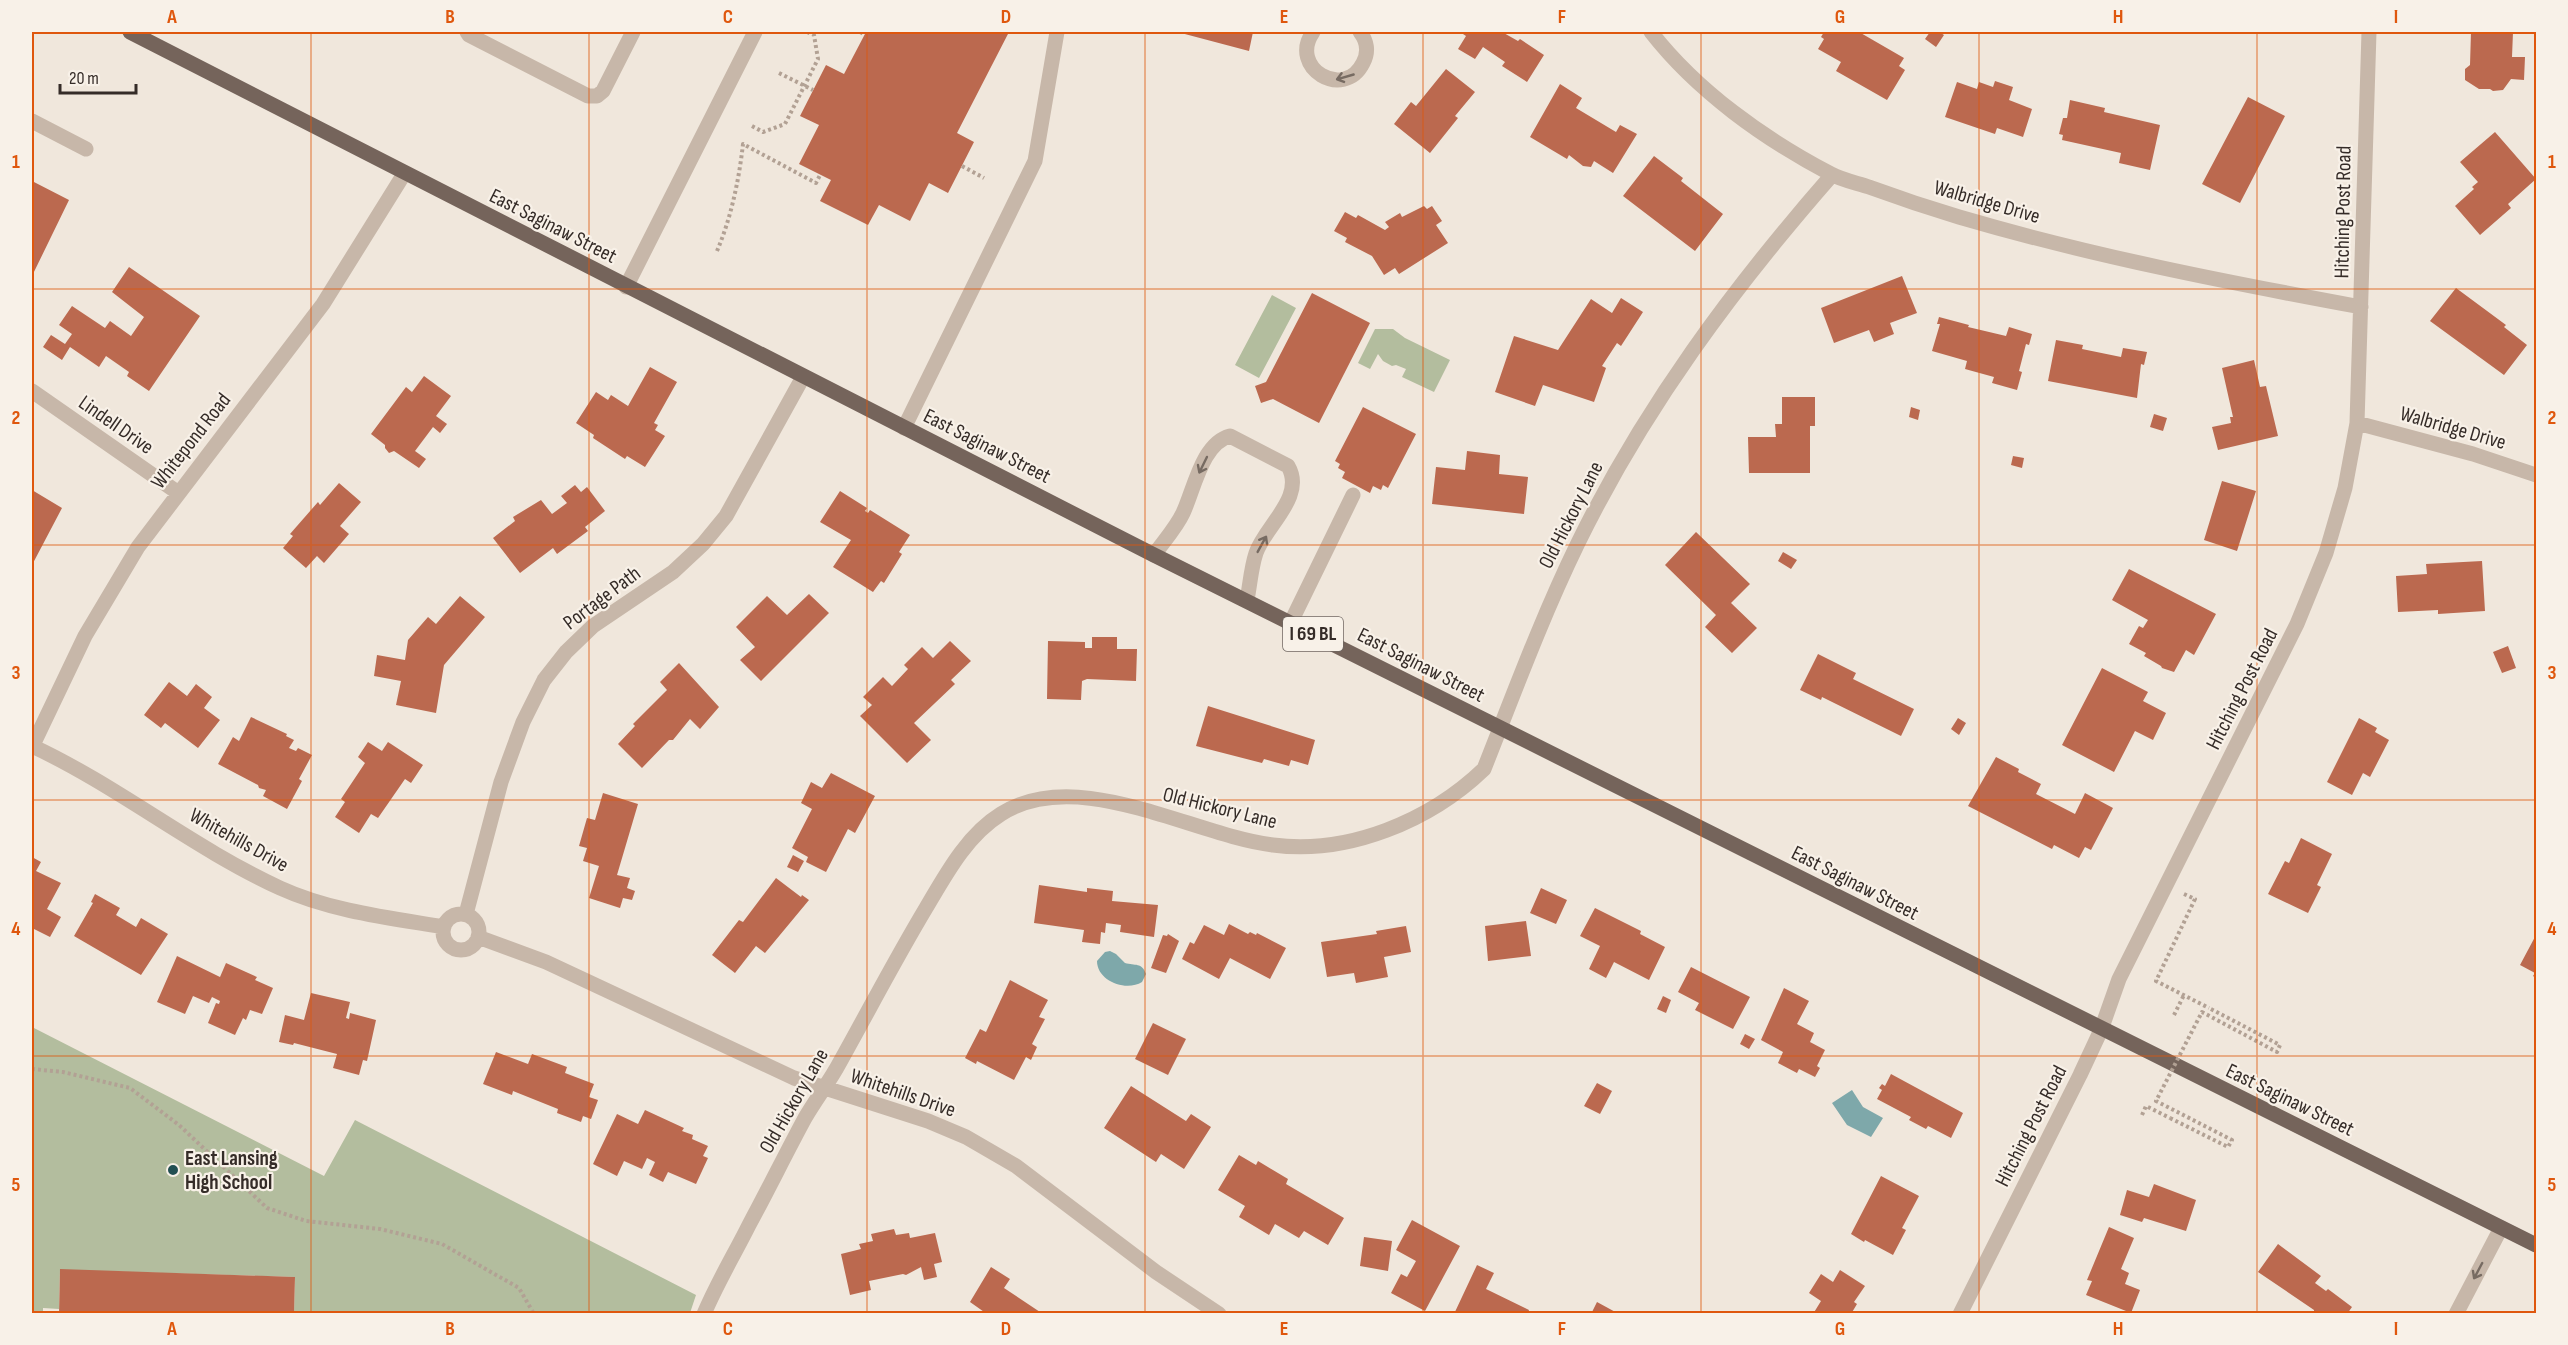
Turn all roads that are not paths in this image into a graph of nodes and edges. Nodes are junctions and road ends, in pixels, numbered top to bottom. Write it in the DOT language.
graph roads {
  1 [pos="130,32"];
  2 [pos="467,32"];
  3 [pos="633,32"];
  4 [pos="755,32"];
  5 [pos="1057,32"];
  6 [pos="1313,32"];
  7 [pos="1360,32"];
  8 [pos="1651,32"];
  9 [pos="2368,32"];
  10 [pos="32,121"];
  11 [pos="86,149"];
  12 [pos="404,174"];
  13 [pos="1832,175"];
  14 [pos="626,287"];
  15 [pos="2361,307"];
  16 [pos="803,377"];
  17 [pos="32,391"];
  18 [pos="2357,423"];
  19 [pos="904,428"];
  20 [pos="2536,475"];
  21 [pos="177,492"];
  22 [pos="1353,495"];
  23 [pos="1154,555"];
  24 [pos="1246,600"];
  25 [pos="1291,622"];
  26 [pos="1500,729"];
  27 [pos="32,746"];
  28 [pos="466,914"];
  29 [pos="444,927"];
  30 [pos="478,937"];
  31 [pos="2102,1030"];
  32 [pos="824,1088"];
  33 [pos="2501,1228"];
  34 [pos="2536,1245"];
  35 [pos="704,1314"];
  36 [pos="1219,1314"];
  37 [pos="1960,1314"];
  38 [pos="2456,1314"];
  1 -- 12 [label="main road, East Saginaw Street / I 69 BL"];
  2 -- 3 [label="street"];
  4 -- 14 [label="street"];
  5 -- 19 [label="street"];
  7 -- 6 [label="street, one-way"];
  8 -- 13 [label="street, Walbridge Drive"];
  9 -- 15 [label="street, Hitching Post Road"];
  10 -- 11 [label="street"];
  12 -- 14 [label="main road, East Saginaw Street / I 69 BL"];
  12 -- 21 [label="street, Whitepond Road"];
  13 -- 15 [label="street, Walbridge Drive"];
  13 -- 26 [label="street, Old Hickory Lane"];
  14 -- 16 [label="main road, East Saginaw Street / I 69 BL"];
  15 -- 18 [label="street, Hitching Post Road"];
  16 -- 19 [label="main road, East Saginaw Street / I 69 BL"];
  16 -- 28 [label="street, Portage Path"];
  17 -- 21 [label="street, Lindell Drive"];
  18 -- 20 [label="street, Walbridge Drive"];
  18 -- 31 [label="street, Hitching Post Road"];
  19 -- 23 [label="main road, East Saginaw Street / I 69 BL"];
  21 -- 27 [label="street, Whitepond Road"];
  22 -- 25 [label="street"];
  23 -- 24 [label="main road, East Saginaw Street / I 69 BL"];
  24 -- 23 [label="street, one-way"];
  24 -- 25 [label="main road, East Saginaw Street / I 69 BL"];
  25 -- 26 [label="main road, East Saginaw Street / I 69 BL"];
  26 -- 31 [label="main road, East Saginaw Street / I 69 BL"];
  26 -- 32 [label="street, Old Hickory Lane"];
  27 -- 29 [label="street, Whitehills Drive"];
  28 -- 29 [label="street"];
  28 -- 30 [label="street"];
  29 -- 30 [label="street"];
  30 -- 32 [label="street, Whitehills Drive"];
  31 -- 33 [label="main road, East Saginaw Street / I 69 BL"];
  31 -- 37 [label="street, Hitching Post Road"];
  32 -- 35 [label="street, Old Hickory Lane"];
  32 -- 36 [label="street, Whitehills Drive"];
  33 -- 34 [label="main road, East Saginaw Street / I 69 BL"];
  33 -- 38 [label="street, one-way"];
}
